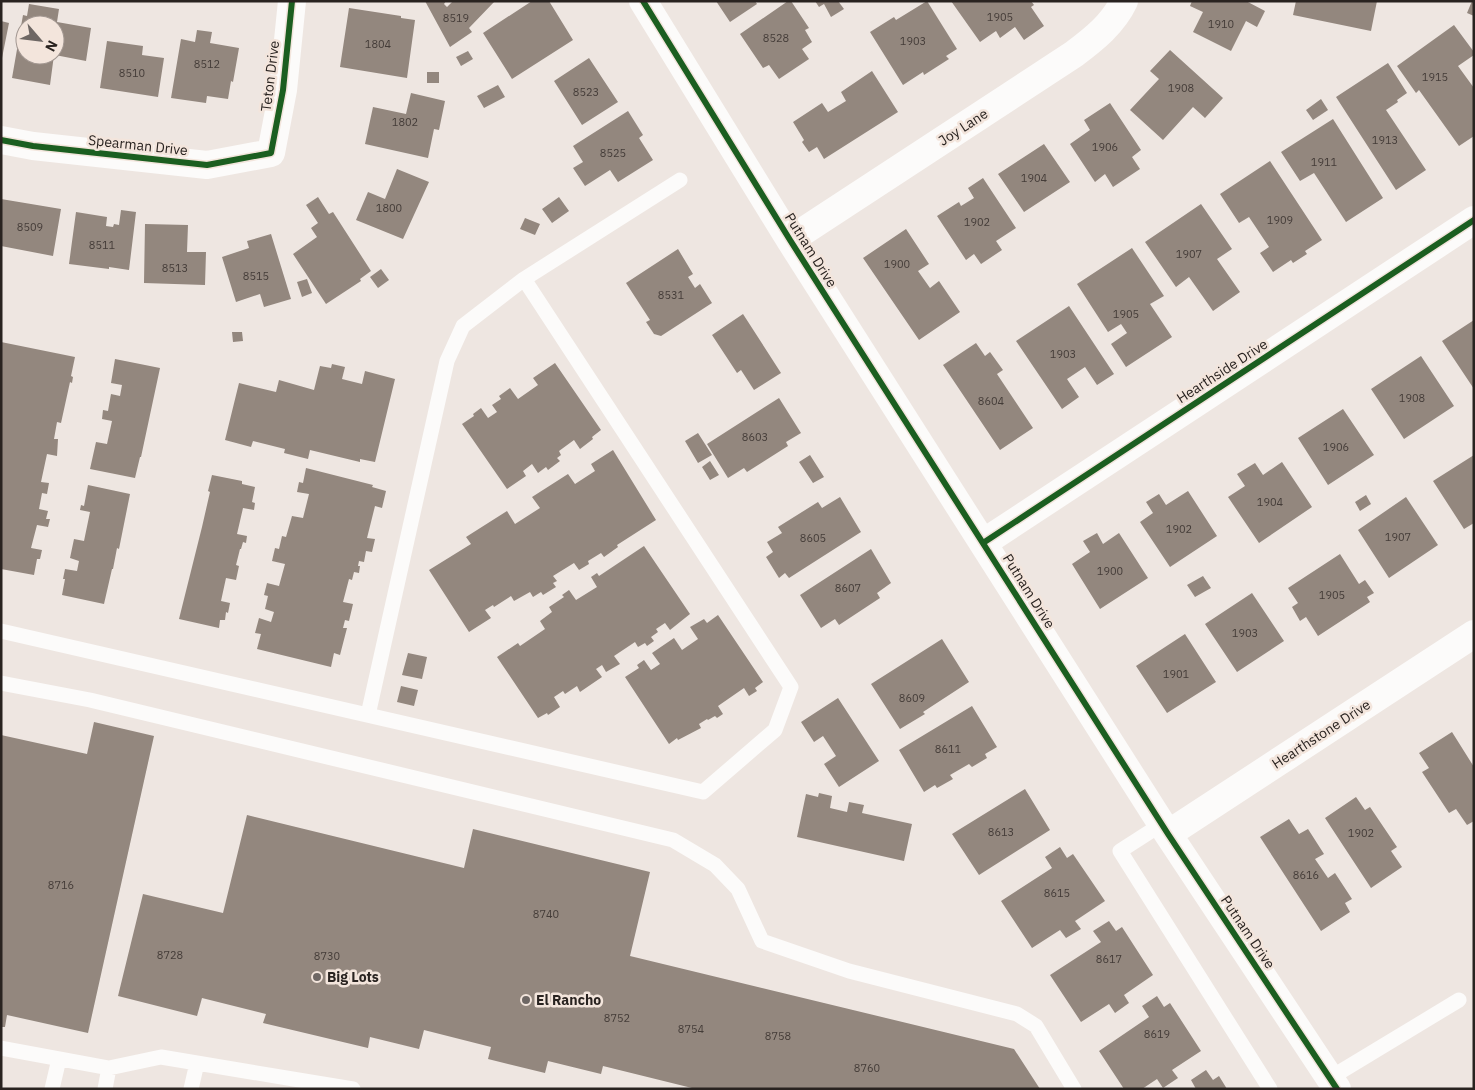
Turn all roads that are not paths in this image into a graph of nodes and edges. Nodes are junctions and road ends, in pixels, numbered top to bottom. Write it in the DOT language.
graph roads {
  1 [pos="292,1"];
  2 [pos="643,1"];
  3 [pos="1124,1"];
  4 [pos="1,140"];
  5 [pos="271,153"];
  6 [pos="680,180"];
  7 [pos="1474,220"];
  8 [pos="790,240"];
  9 [pos="524,279"];
  10 [pos="983,543"];
  11 [pos="1,631"];
  12 [pos="1474,634"];
  13 [pos="1,683"];
  14 [pos="368,715"];
  15 [pos="1165,829"];
  16 [pos="1459,1000"];
  17 [pos="1,1048"];
  18 [pos="59,1058"];
  19 [pos="197,1063"];
  20 [pos="109,1068"];
  21 [pos="267,1082"];
  22 [pos="1333,1084"];
  23 [pos="337,1087"];
  24 [pos="52,1089"];
  25 [pos="105,1089"];
  26 [pos="191,1089"];
  27 [pos="353,1089"];
  28 [pos="1074,1089"];
  29 [pos="1270,1089"];
  1 -- 5 [label="street, Teton Drive"];
  2 -- 8 [label="street, Putnam Drive"];
  3 -- 8 [label="street, Joy Lane"];
  4 -- 5 [label="street, Spearman Drive"];
  6 -- 9 [label="lane"];
  7 -- 10 [label="street, Hearthside Drive"];
  8 -- 10 [label="street, Putnam Drive"];
  9 -- 14 [label="lane"];
  9 -- 14 [label="lane"];
  10 -- 15 [label="street, Putnam Drive"];
  11 -- 14 [label="lane"];
  12 -- 15 [label="street, Hearthstone Drive"];
  13 -- 28 [label="lane"];
  15 -- 22 [label="street, Putnam Drive"];
  15 -- 29 [label="lane"];
  16 -- 22 [label="lane"];
  17 -- 18 [label="lane"];
  18 -- 20 [label="lane"];
  18 -- 24 [label="lane"];
  19 -- 20 [label="lane"];
  19 -- 21 [label="lane"];
  19 -- 26 [label="lane"];
  20 -- 25 [label="lane"];
  21 -- 23 [label="lane"];
  23 -- 27 [label="lane"];
}
